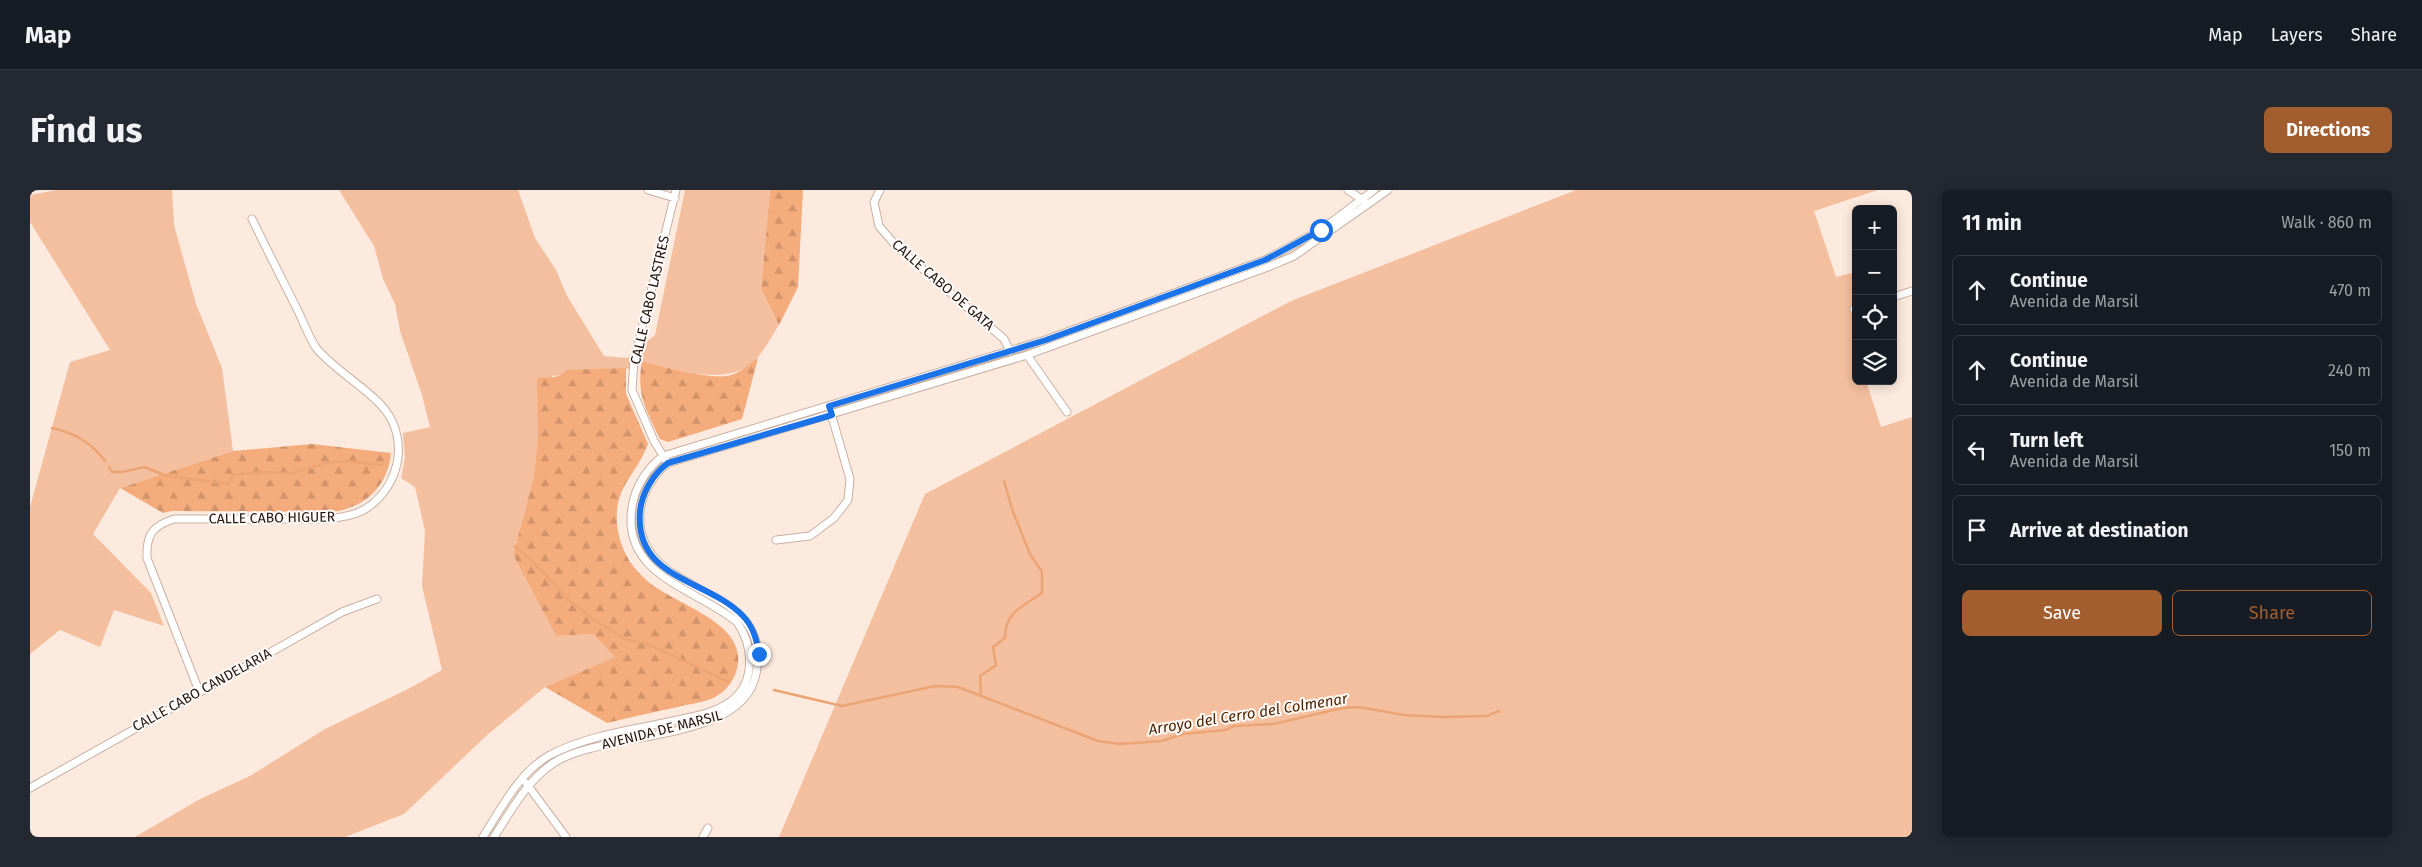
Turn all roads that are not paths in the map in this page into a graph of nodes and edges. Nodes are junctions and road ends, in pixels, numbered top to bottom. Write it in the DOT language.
graph roads {
  1 [pos="648,190"];
  2 [pos="880,190"];
  3 [pos="1348,190"];
  4 [pos="1374,190"];
  5 [pos="1388,190"];
  6 [pos="676,194"];
  7 [pos="1362,199"];
  8 [pos="1369,204"];
  9 [pos="252,219"];
  10 [pos="1912,291"];
  11 [pos="1897,296"];
  12 [pos="1010,351"];
  13 [pos="1027,355"];
  14 [pos="829,406"];
  15 [pos="1067,412"];
  16 [pos="832,415"];
  17 [pos="663,456"];
  18 [pos="668,463"];
  19 [pos="776,540"];
  20 [pos="377,599"];
  21 [pos="199,691"];
  22 [pos="523,778"];
  23 [pos="528,785"];
  24 [pos="30,788"];
  25 [pos="708,828"];
  26 [pos="483,837"];
  27 [pos="494,837"];
  28 [pos="566,837"];
  29 [pos="703,837"];
  1 -- 6 [label="street"];
  2 -- 12 [label="street, CALLE CABO DE GATA"];
  3 -- 7 [label="street"];
  4 -- 7 [label="street, AVENIDA DE MARSIL"];
  5 -- 8 [label="street"];
  6 -- 17 [label="street, CALLE CABO LASTRES"];
  7 -- 8 [label="street"];
  7 -- 12 [label="street, AVENIDA DE MARSIL"];
  8 -- 13 [label="street"];
  9 -- 21 [label="street, CALLE CABO HIGUER"];
  10 -- 11 [label="street"];
  12 -- 14 [label="street, AVENIDA DE MARSIL"];
  13 -- 15 [label="street"];
  13 -- 16 [label="street"];
  14 -- 16 [label="street"];
  14 -- 17 [label="street, AVENIDA DE MARSIL"];
  16 -- 18 [label="street"];
  16 -- 19 [label="street"];
  17 -- 18 [label="street, CALLE CABO LASTRES"];
  17 -- 22 [label="street, AVENIDA DE MARSIL"];
  18 -- 23 [label="street, AVENIDA DE MARSIL"];
  20 -- 21 [label="street, CALLE CABO CANDELARIA"];
  21 -- 24 [label="street, CALLE CABO CANDELARIA"];
  22 -- 23 [label="street"];
  22 -- 26 [label="street, AVENIDA DE MARSIL"];
  23 -- 27 [label="street, AVENIDA DE MARSIL"];
  23 -- 28 [label="street"];
  25 -- 29 [label="street"];
}
